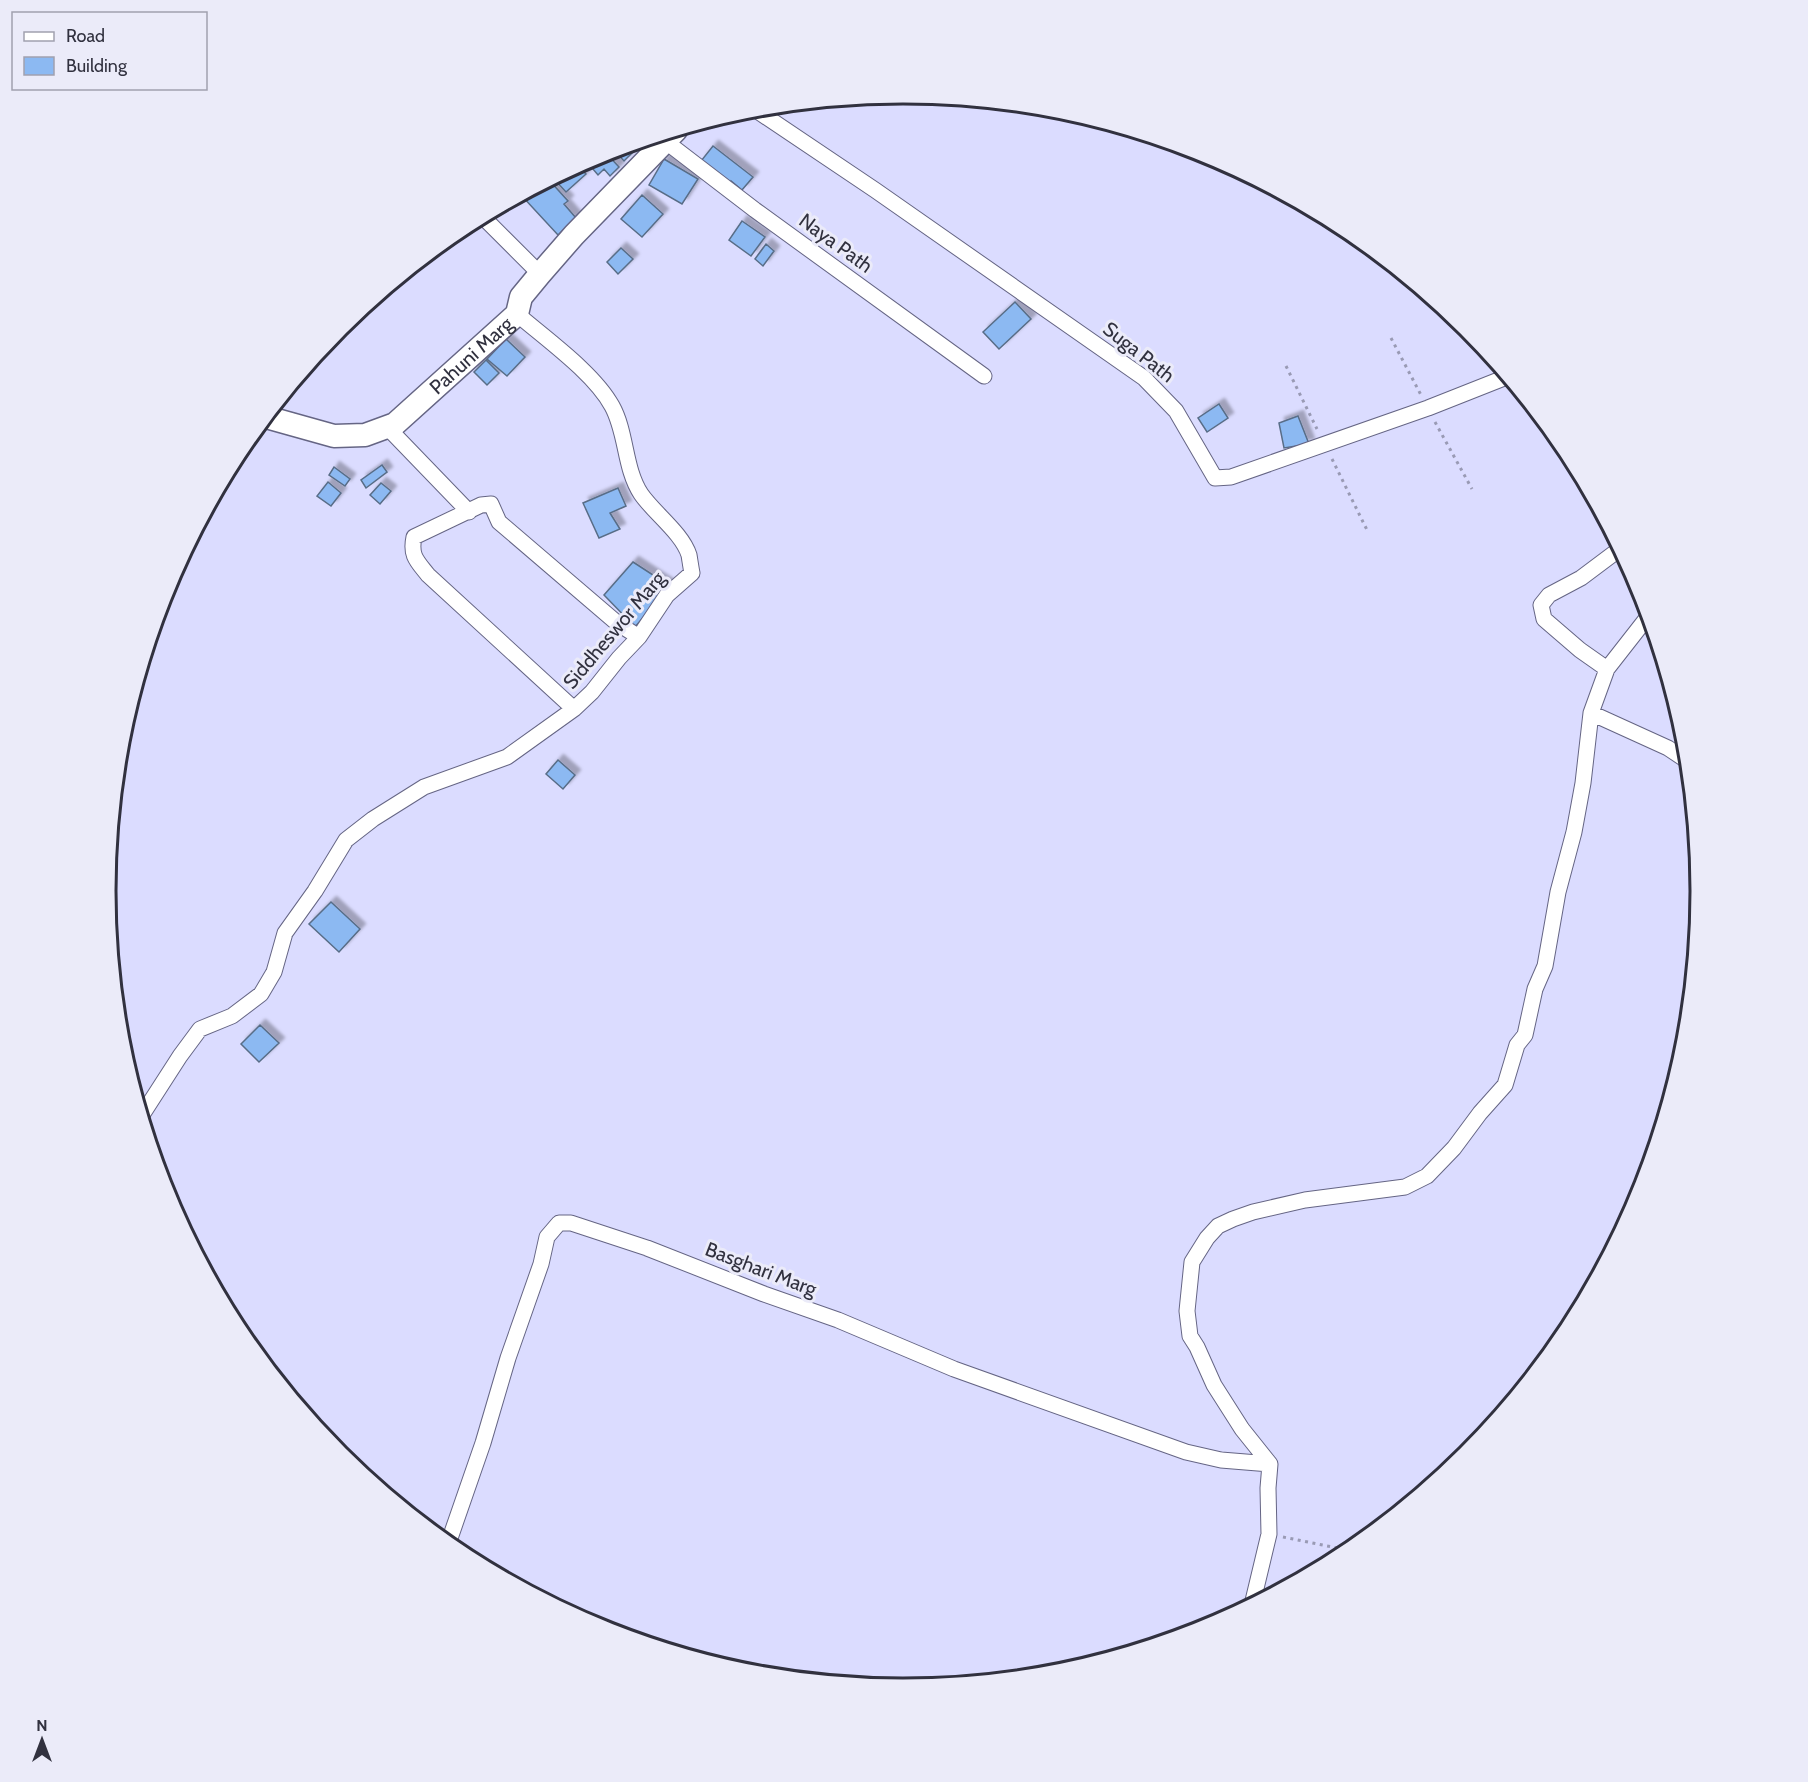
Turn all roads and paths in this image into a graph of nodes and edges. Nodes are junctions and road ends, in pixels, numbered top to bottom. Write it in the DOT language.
graph roads {
  1 [pos="765,116"];
  2 [pos="673,138"];
  3 [pos="666,141"];
  4 [pos="488,222"];
  5 [pos="540,274"];
  6 [pos="517,314"];
  7 [pos="984,376"];
  8 [pos="1502,379"];
  9 [pos="274,419"];
  10 [pos="387,427"];
  11 [pos="469,512"];
  12 [pos="1615,553"];
  13 [pos="1644,622"];
  14 [pos="639,637"];
  15 [pos="1607,669"];
  16 [pos="574,709"];
  17 [pos="1591,713"];
  18 [pos="1679,756"];
  19 [pos="147,1108"];
  20 [pos="1270,1464"];
  21 [pos="1269,1534"];
  22 [pos="451,1535"];
  23 [pos="1338,1548"];
  24 [pos="1254,1596"];
  1 -- 8 [label="street, Suga Path"];
  2 -- 7 [label="street, Naya Path"];
  3 -- 5 [label="street, Pahuni Marg"];
  4 -- 5 [label="street"];
  5 -- 6 [label="street, Pahuni Marg"];
  6 -- 10 [label="street, Pahuni Marg"];
  6 -- 14 [label="street, Siddheswor Marg"];
  9 -- 10 [label="street, Pahuni Marg"];
  10 -- 11 [label="street"];
  11 -- 14 [label="street"];
  11 -- 16 [label="street"];
  12 -- 15 [label="street"];
  13 -- 15 [label="street"];
  14 -- 16 [label="street, Siddheswor Marg"];
  15 -- 17 [label="street"];
  16 -- 19 [label="street, Siddheswor Marg"];
  17 -- 18 [label="street"];
  17 -- 20 [label="street"];
  20 -- 21 [label="street"];
  20 -- 22 [label="street, Basghari Marg"];
  21 -- 23 [label="path"];
  21 -- 24 [label="street"];
}
